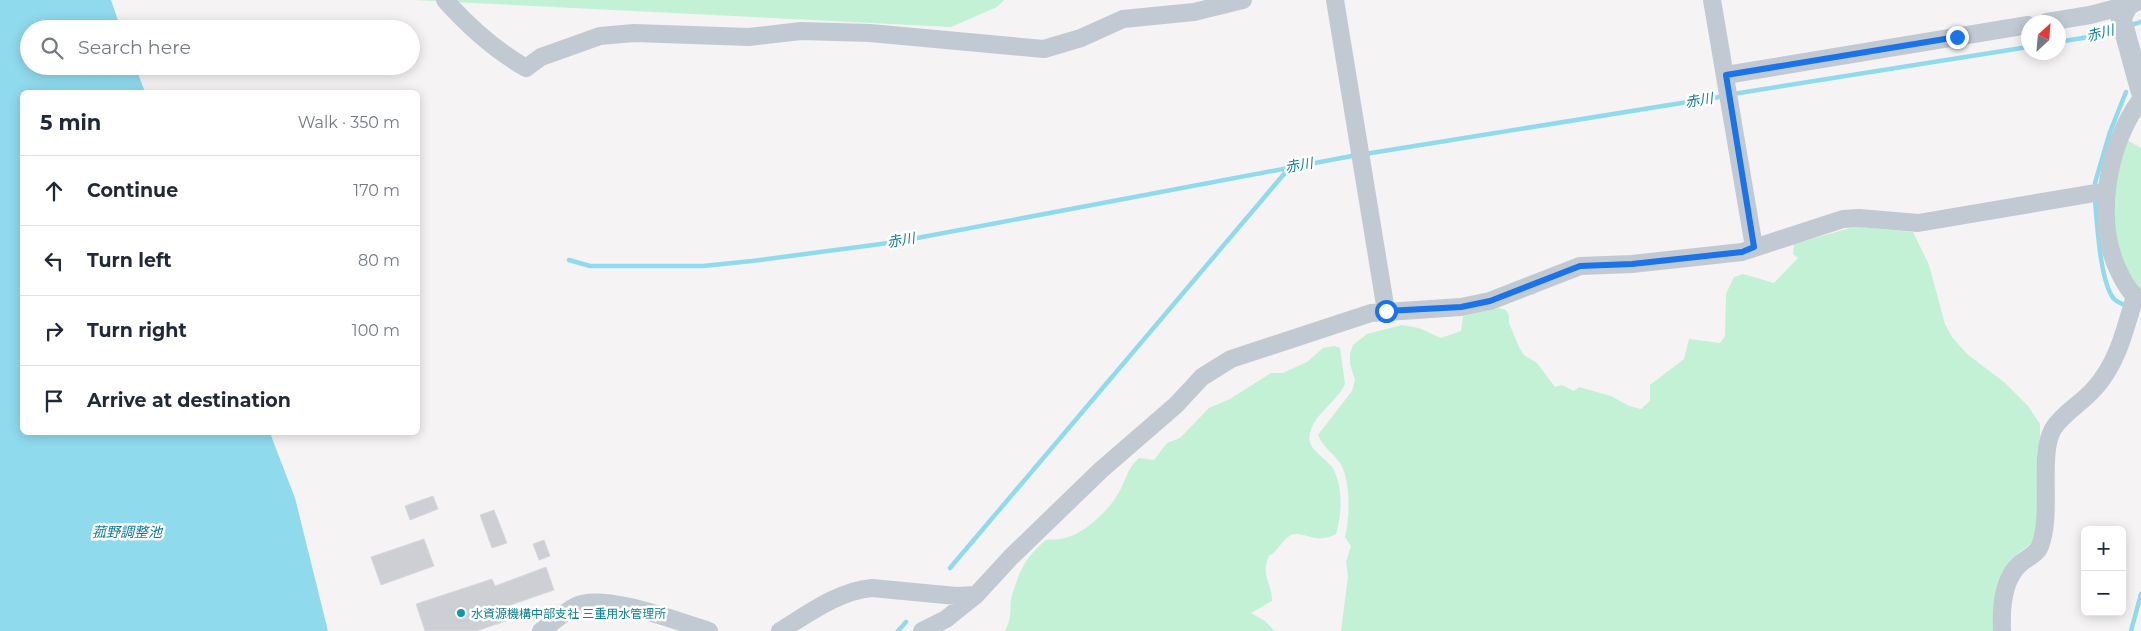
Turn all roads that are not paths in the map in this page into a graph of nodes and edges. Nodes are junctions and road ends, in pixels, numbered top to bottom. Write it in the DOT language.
graph roads {
  1 [pos="445,0"];
  2 [pos="1243,0"];
  3 [pos="1335,0"];
  4 [pos="1712,0"];
  5 [pos="2128,6"];
  6 [pos="2066,19"];
  7 [pos="2021,27"];
  8 [pos="1726,80"];
  9 [pos="2141,92"];
  10 [pos="2141,99"];
  11 [pos="2107,190"];
  12 [pos="1754,247"];
  13 [pos="1386,311"];
  14 [pos="976,595"];
  15 [pos="542,631"];
  16 [pos="709,631"];
  17 [pos="780,631"];
  18 [pos="922,631"];
  19 [pos="2002,631"];
  1 -- 2 [label="street"];
  3 -- 13 [label="street"];
  4 -- 8 [label="street"];
  5 -- 6 [label="street"];
  5 -- 9 [label="street"];
  7 -- 8 [label="street"];
  8 -- 12 [label="street"];
  10 -- 11 [label="street"];
  11 -- 12 [label="street"];
  11 -- 19 [label="street"];
  12 -- 13 [label="street"];
  13 -- 14 [label="street"];
  14 -- 17 [label="street"];
  14 -- 18 [label="street"];
  15 -- 16 [label="street"];
}
